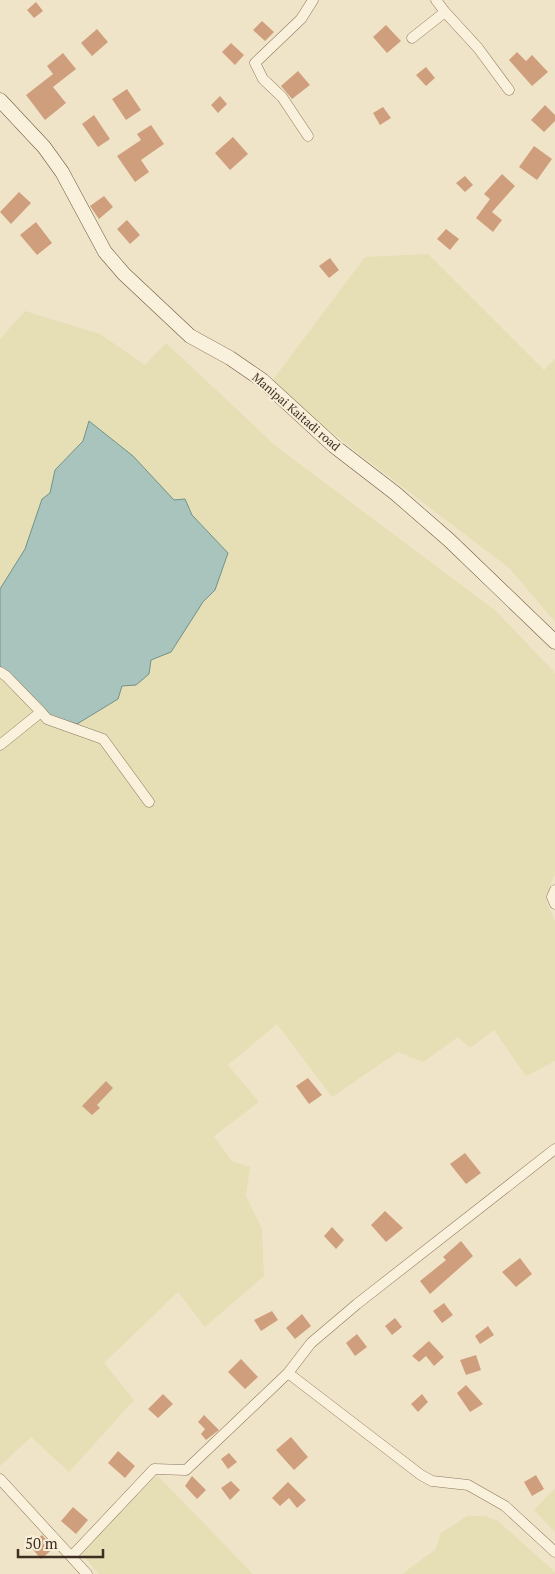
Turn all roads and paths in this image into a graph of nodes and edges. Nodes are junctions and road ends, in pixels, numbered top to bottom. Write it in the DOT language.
graph roads {
  1 [pos="312,0"];
  2 [pos="436,0"];
  3 [pos="445,12"];
  4 [pos="412,38"];
  5 [pos="509,90"];
  6 [pos="0,100"];
  7 [pos="308,136"];
  8 [pos="555,642"];
  9 [pos="0,672"];
  10 [pos="42,712"];
  11 [pos="0,745"];
  12 [pos="149,802"];
  13 [pos="555,890"];
  14 [pos="555,904"];
  15 [pos="555,1148"];
  16 [pos="288,1373"];
  17 [pos="0,1479"];
  18 [pos="555,1552"];
  19 [pos="72,1556"];
  20 [pos="87,1574"];
  1 -- 7 [label="street"];
  2 -- 3 [label="street"];
  3 -- 4 [label="street"];
  3 -- 5 [label="street"];
  6 -- 8 [label="main road, Manipai Kaitadi road"];
  9 -- 10 [label="street"];
  10 -- 11 [label="street"];
  10 -- 12 [label="street"];
  13 -- 14 [label="street"];
  15 -- 16 [label="street"];
  16 -- 18 [label="street"];
  16 -- 19 [label="street"];
  17 -- 19 [label="street"];
  19 -- 20 [label="street"];
}
